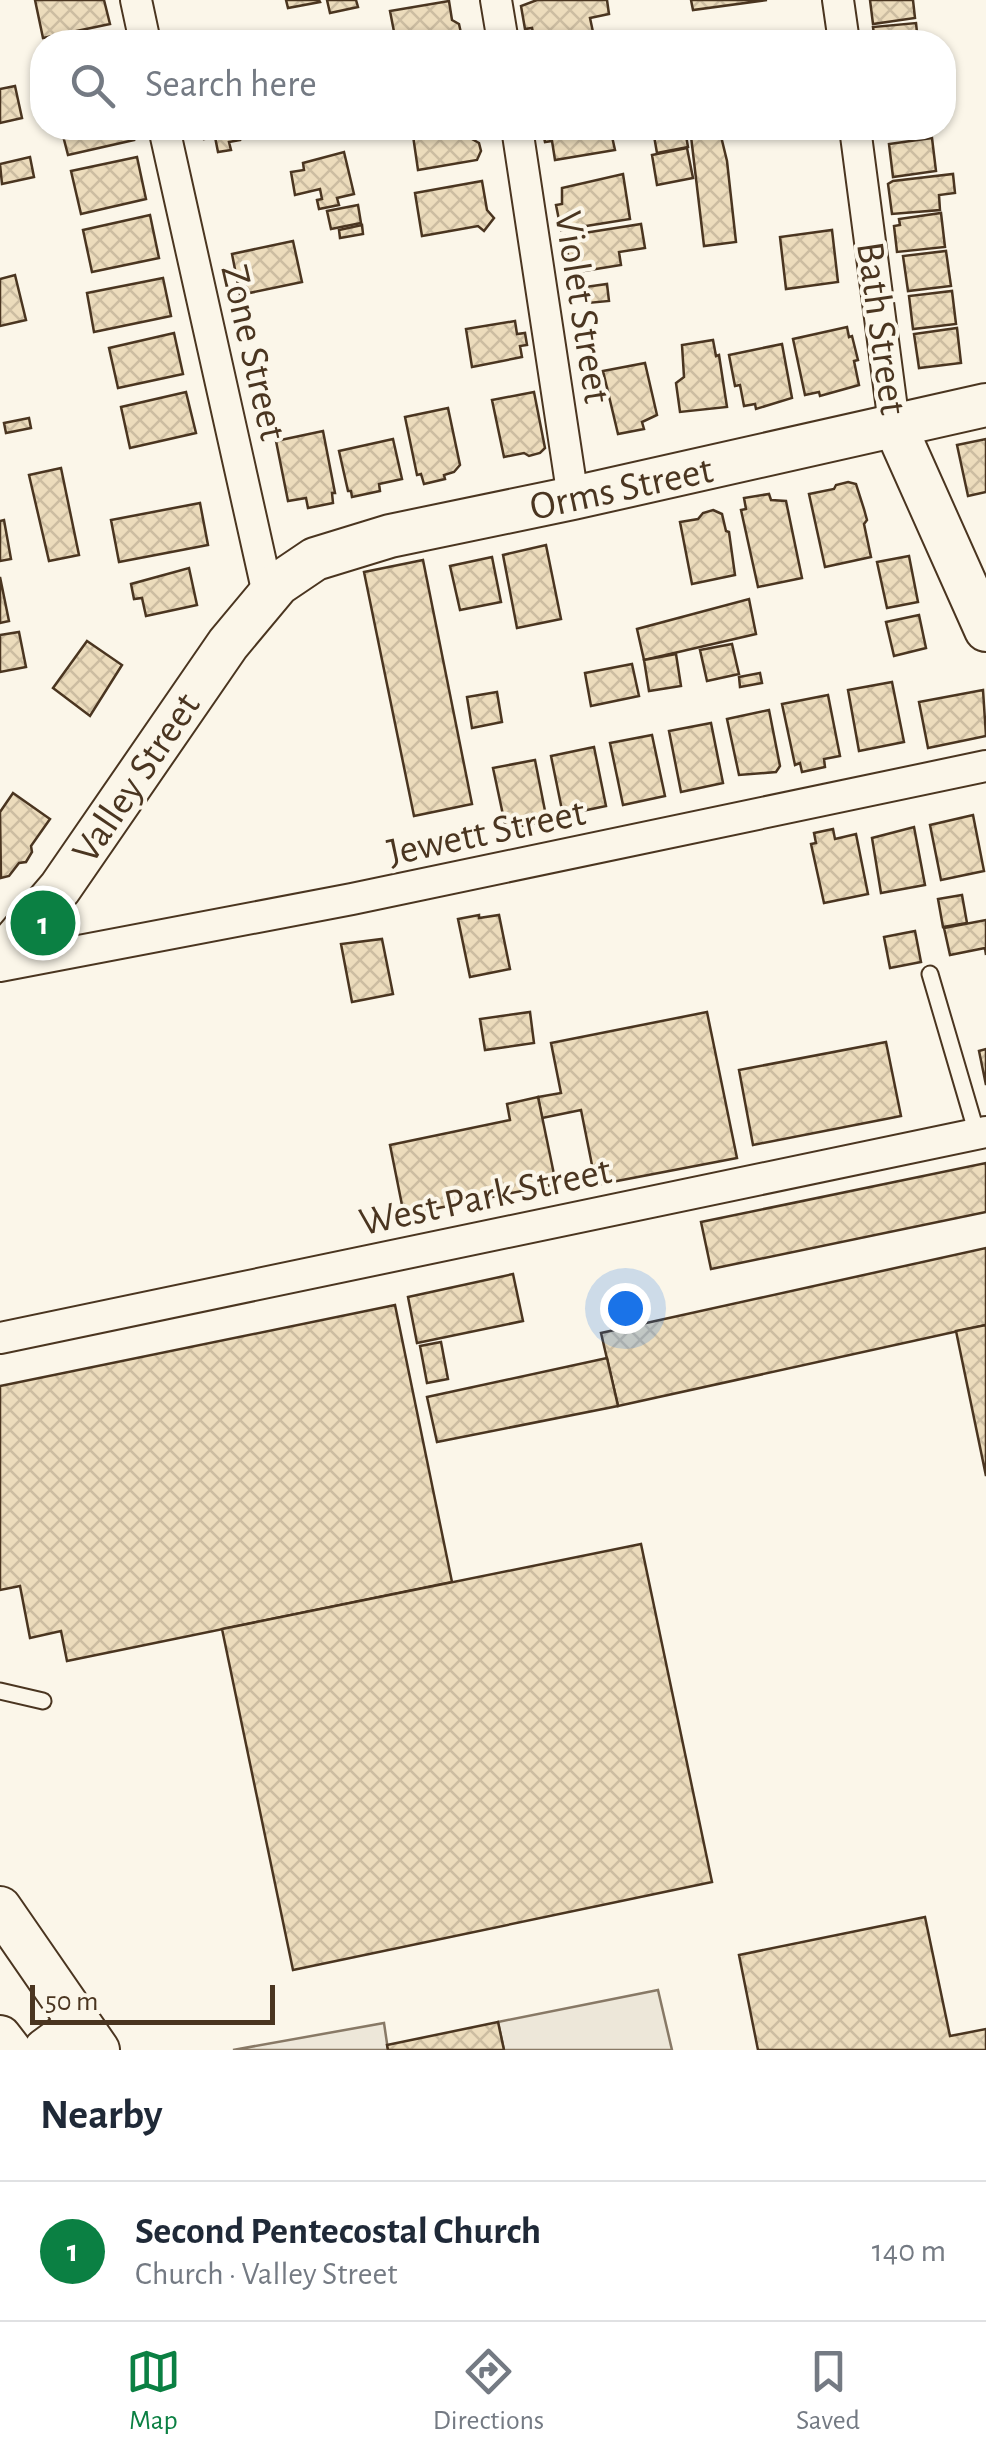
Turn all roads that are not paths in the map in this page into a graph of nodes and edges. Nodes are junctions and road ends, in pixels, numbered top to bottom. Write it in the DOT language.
graph roads {
  1 [pos="136,0"];
  2 [pos="496,0"];
  3 [pos="838,0"];
  4 [pos="142,30"];
  5 [pos="502,30"];
  6 [pos="842,30"];
  7 [pos="167,140"];
  8 [pos="518,140"];
  9 [pos="857,140"];
  10 [pos="986,405"];
  11 [pos="894,424"];
  12 [pos="573,498"];
  13 [pos="268,594"];
  14 [pos="986,630"];
  15 [pos="986,766"];
  16 [pos="0,958"];
  17 [pos="0,966"];
  18 [pos="930,974"];
  19 [pos="982,1133"];
  20 [pos="0,1338"];
  21 [pos="0,1691"];
  22 [pos="43,1701"];
  23 [pos="0,1908"];
  24 [pos="0,2036"];
  25 [pos="74,2042"];
  26 [pos="10,2050"];
  1 -- 4 [label="street"];
  2 -- 5 [label="street"];
  3 -- 6 [label="street"];
  7 -- 13 [label="street, Zone Street"];
  8 -- 12 [label="street, Violet Street"];
  9 -- 11 [label="street, Bath Street"];
  10 -- 11 [label="main road, Orms Street"];
  11 -- 12 [label="main road, Orms Street"];
  11 -- 14 [label="main road, Bath Street"];
  12 -- 13 [label="main road, Orms Street"];
  13 -- 16 [label="main road, Valley Street"];
  15 -- 17 [label="street, Jewett Street"];
  18 -- 19 [label="lane"];
  19 -- 20 [label="street, West Park Street"];
  21 -- 22 [label="lane"];
  23 -- 25 [label="main road"];
  24 -- 26 [label="main road"];
}
